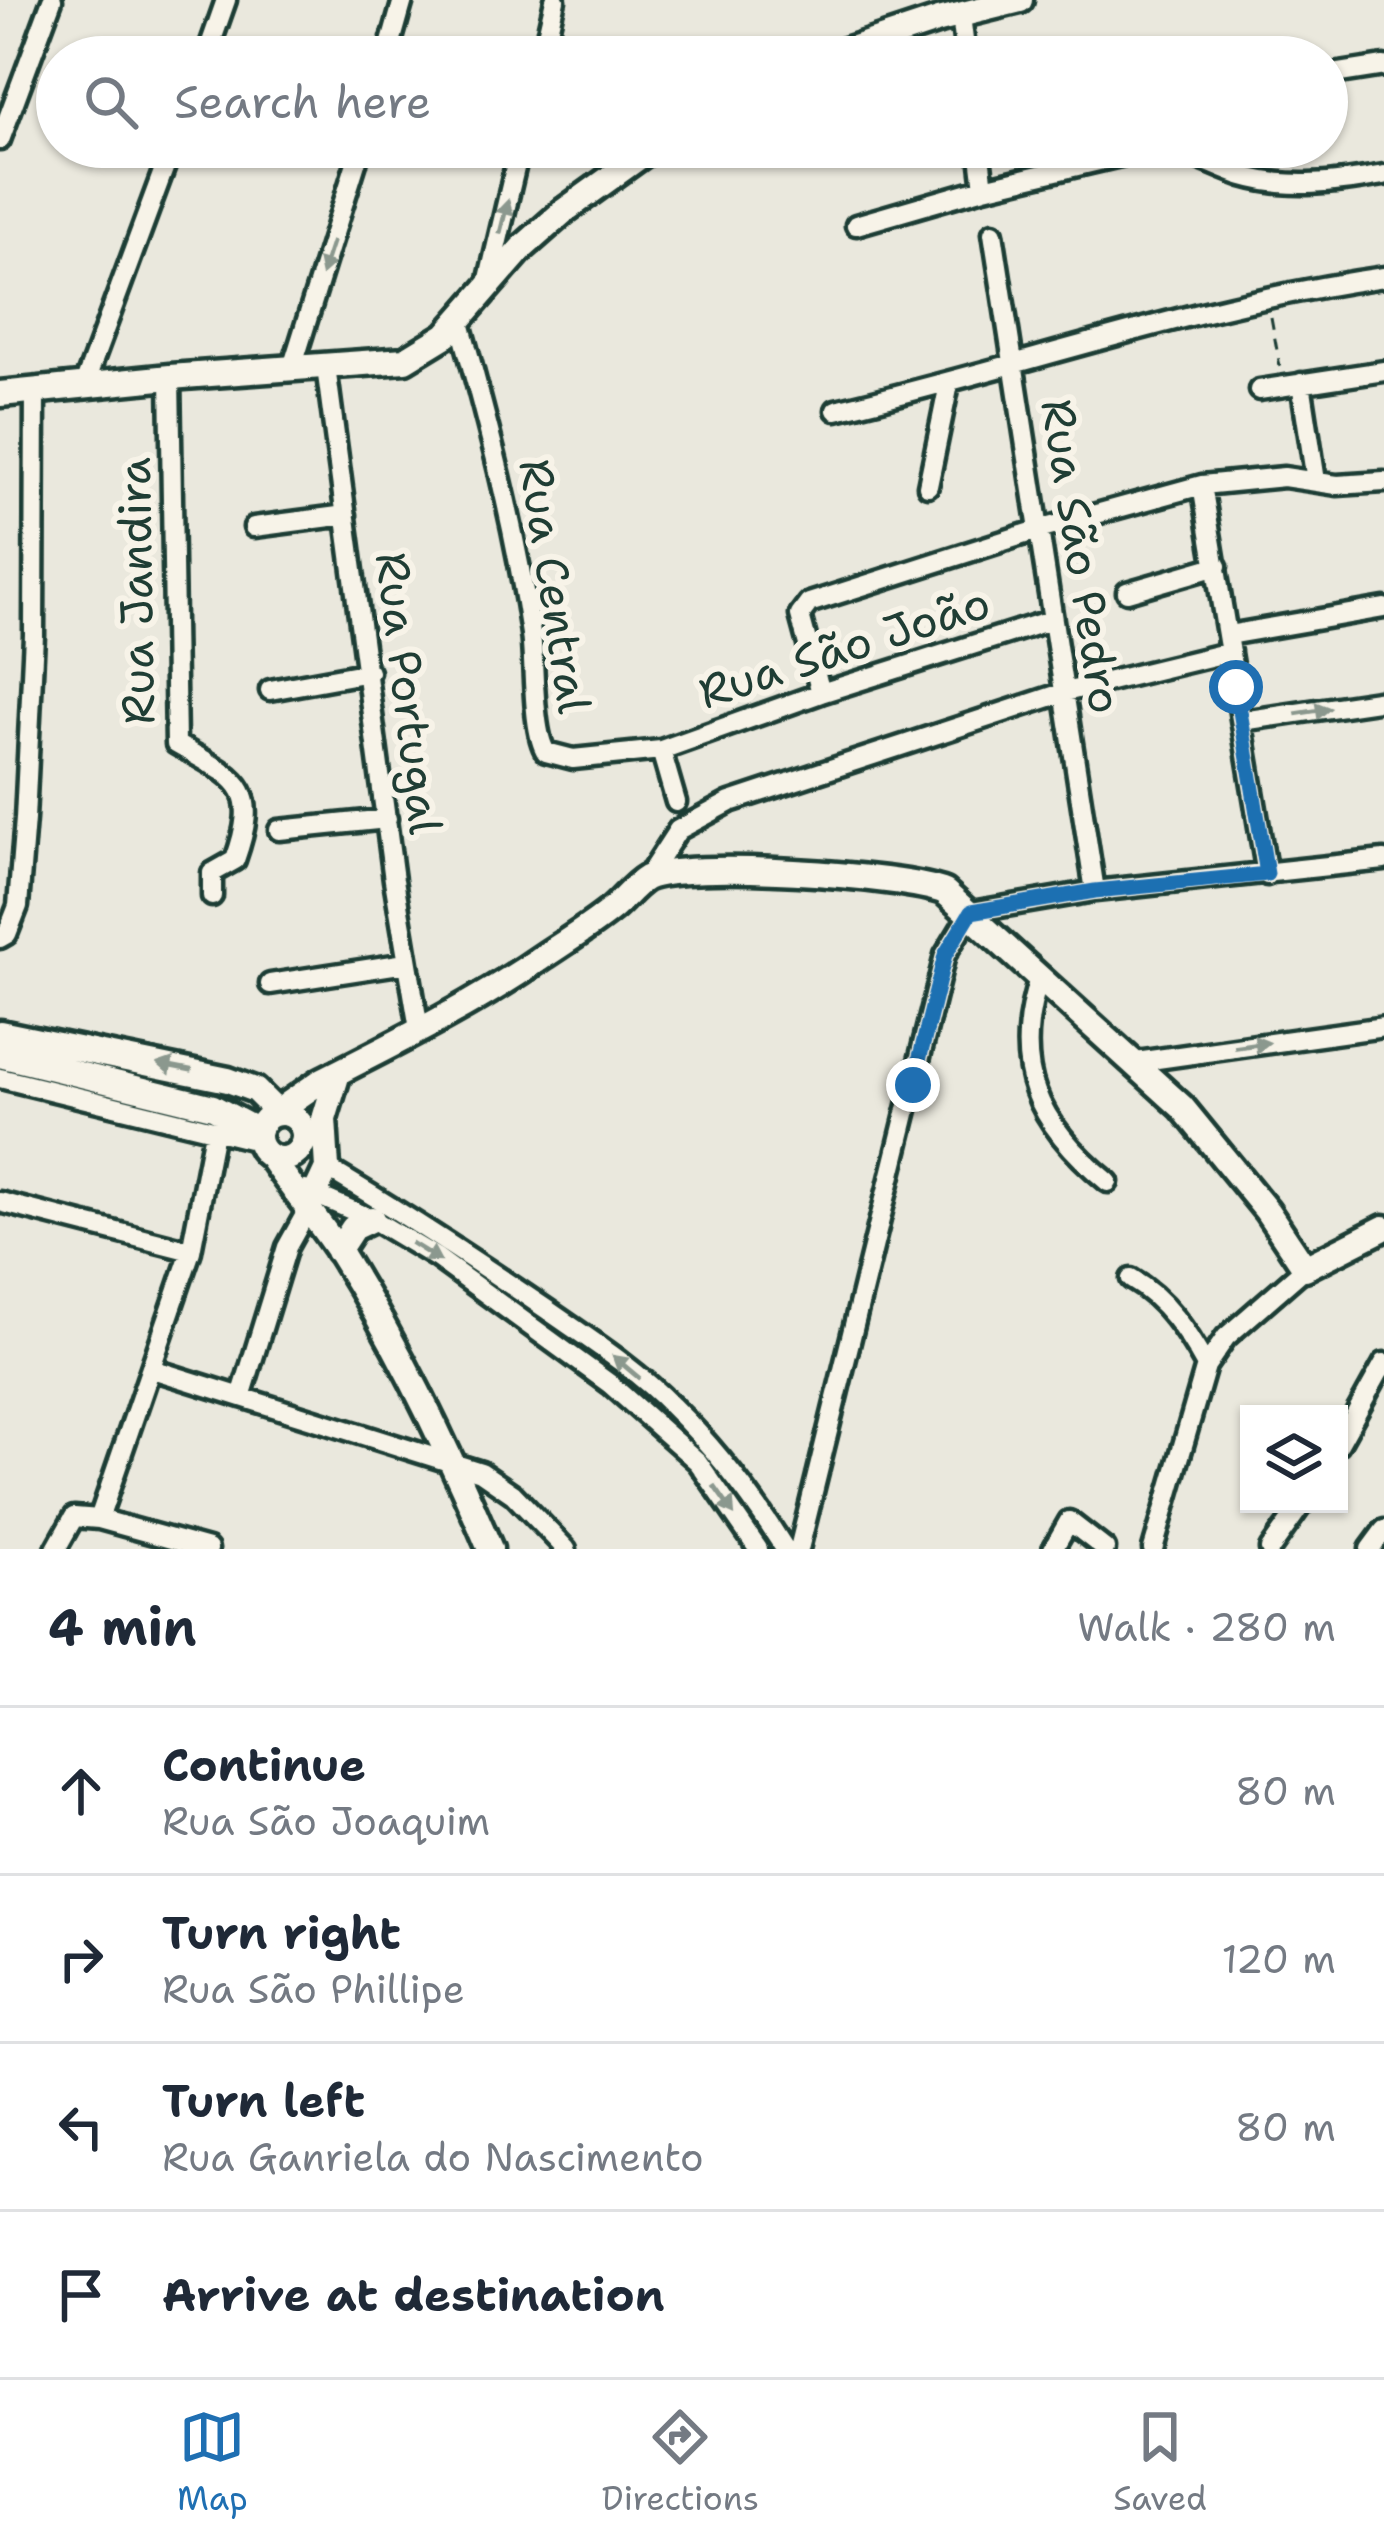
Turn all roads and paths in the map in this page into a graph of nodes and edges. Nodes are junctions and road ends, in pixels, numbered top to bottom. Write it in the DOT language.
graph roads {
  1 [pos="52,0"];
  2 [pos="226,0"];
  3 [pos="403,0"];
  4 [pos="555,0"];
  5 [pos="1019,0"];
  6 [pos="961,14"];
  7 [pos="39,36"];
  8 [pos="213,36"];
  9 [pos="393,36"];
  10 [pos="547,36"];
  11 [pos="892,36"];
  12 [pos="964,36"];
  13 [pos="36,43"];
  14 [pos="1384,65"];
  15 [pos="1348,71"];
  16 [pos="0,140"];
  17 [pos="164,168"];
  18 [pos="354,168"];
  19 [pos="515,168"];
  20 [pos="624,168"];
  21 [pos="982,168"];
  22 [pos="1068,168"];
  23 [pos="1226,168"];
  24 [pos="1384,175"];
  25 [pos="984,188"];
  26 [pos="856,225"];
  27 [pos="993,233"];
  28 [pos="1384,277"];
  29 [pos="487,288"];
  30 [pos="1267,296"];
  31 [pos="459,319"];
  32 [pos="1012,365"];
  33 [pos="292,368"];
  34 [pos="326,368"];
  35 [pos="1384,371"];
  36 [pos="170,376"];
  37 [pos="949,384"];
  38 [pos="84,385"];
  39 [pos="1293,385"];
  40 [pos="34,389"];
  41 [pos="1259,390"];
  42 [pos="0,394"];
  43 [pos="836,410"];
  44 [pos="1316,481"];
  45 [pos="1384,482"];
  46 [pos="1202,485"];
  47 [pos="928,486"];
  48 [pos="346,515"];
  49 [pos="254,527"];
  50 [pos="1037,530"];
  51 [pos="1217,566"];
  52 [pos="1127,592"];
  53 [pos="1384,608"];
  54 [pos="1051,620"];
  55 [pos="1229,644"];
  56 [pos="369,672"];
  57 [pos="270,690"];
  58 [pos="1065,692"];
  59 [pos="821,693"];
  60 [pos="1384,700"];
  61 [pos="1242,722"];
  62 [pos="661,750"];
  63 [pos="676,802"];
  64 [pos="387,819"];
  65 [pos="279,830"];
  66 [pos="1384,860"];
  67 [pos="1267,874"];
  68 [pos="646,878"];
  69 [pos="1095,891"];
  70 [pos="212,896"];
  71 [pos="971,912"];
  72 [pos="0,938"];
  73 [pos="406,963"];
  74 [pos="1040,976"];
  75 [pos="270,984"];
  76 [pos="1384,1027"];
  77 [pos="418,1029"];
  78 [pos="0,1033"];
  79 [pos="0,1054"];
  80 [pos="1136,1062"];
  81 [pos="338,1072"];
  82 [pos="0,1078"];
  83 [pos="280,1113"];
  84 [pos="324,1119"];
  85 [pos="214,1132"];
  86 [pos="262,1142"];
  87 [pos="303,1142"];
  88 [pos="327,1168"];
  89 [pos="1108,1182"];
  90 [pos="0,1202"];
  91 [pos="312,1203"];
  92 [pos="372,1219"];
  93 [pos="1384,1228"];
  94 [pos="191,1251"];
  95 [pos="338,1251"];
  96 [pos="1305,1268"];
  97 [pos="1131,1279"];
  98 [pos="515,1288"];
  99 [pos="501,1306"];
  100 [pos="1384,1363"];
  101 [pos="1205,1366"];
  102 [pos="152,1369"];
  103 [pos="242,1397"];
  104 [pos="1348,1428"];
  105 [pos="454,1463"];
  106 [pos="1296,1513"];
  107 [pos="99,1519"];
  108 [pos="1384,1530"];
  109 [pos="56,1549"];
  110 [pos="208,1549"];
  111 [pos="490,1549"];
  112 [pos="566,1549"];
  113 [pos="758,1549"];
  114 [pos="785,1549"];
  115 [pos="800,1549"];
  116 [pos="1053,1549"];
  117 [pos="1105,1549"];
  118 [pos="1153,1549"];
  119 [pos="1270,1549"];
  120 [pos="1370,1549"];
  1 -- 7 [label="street"];
  2 -- 8 [label="street"];
  3 -- 9 [label="street"];
  4 -- 10 [label="street"];
  5 -- 6 [label="main road"];
  6 -- 11 [label="main road"];
  6 -- 12 [label="street"];
  13 -- 16 [label="street"];
  14 -- 15 [label="street"];
  17 -- 38 [label="street"];
  18 -- 33 [label="street, one-way"];
  29 -- 19 [label="street, one-way"];
  20 -- 29 [label="main road"];
  21 -- 25 [label="street"];
  22 -- 25 [label="street"];
  23 -- 24 [label="street"];
  25 -- 26 [label="street"];
  27 -- 32 [label="street, Rua São Pedro"];
  28 -- 30 [label="street"];
  29 -- 31 [label="main road"];
  30 -- 32 [label="street"];
  30 -- 39 [label="path"];
  31 -- 34 [label="main road"];
  31 -- 62 [label="street, Rua Central"];
  32 -- 37 [label="street"];
  32 -- 50 [label="street, Rua São Pedro"];
  33 -- 34 [label="main road"];
  33 -- 36 [label="main road"];
  34 -- 48 [label="street, Rua Portugal"];
  35 -- 39 [label="street"];
  36 -- 38 [label="main road"];
  36 -- 70 [label="street, Rua Jandira"];
  37 -- 43 [label="street"];
  37 -- 47 [label="street"];
  38 -- 40 [label="main road"];
  39 -- 41 [label="street"];
  39 -- 44 [label="street"];
  40 -- 42 [label="main road"];
  40 -- 72 [label="street"];
  44 -- 45 [label="street"];
  44 -- 46 [label="street"];
  46 -- 50 [label="street"];
  46 -- 51 [label="street"];
  48 -- 49 [label="street"];
  48 -- 56 [label="street, Rua Portugal"];
  50 -- 54 [label="street, Rua São Pedro"];
  50 -- 59 [label="street"];
  51 -- 52 [label="street"];
  51 -- 55 [label="street"];
  53 -- 55 [label="street"];
  54 -- 58 [label="street, Rua São Pedro"];
  54 -- 59 [label="street, Rua São João"];
  55 -- 58 [label="street"];
  55 -- 61 [label="street"];
  56 -- 57 [label="street"];
  56 -- 64 [label="street, Rua Portugal"];
  58 -- 68 [label="street"];
  58 -- 69 [label="street, Rua São Pedro"];
  59 -- 62 [label="street, Rua São João"];
  61 -- 60 [label="street, one-way"];
  61 -- 67 [label="street"];
  62 -- 63 [label="street"];
  64 -- 65 [label="street"];
  64 -- 73 [label="street, Rua Portugal"];
  66 -- 67 [label="street"];
  67 -- 69 [label="street"];
  68 -- 71 [label="main road"];
  68 -- 77 [label="main road"];
  69 -- 71 [label="street"];
  71 -- 74 [label="main road"];
  71 -- 115 [label="street"];
  73 -- 75 [label="street"];
  73 -- 77 [label="street, Rua Portugal"];
  74 -- 80 [label="main road"];
  74 -- 89 [label="street"];
  80 -- 76 [label="street, one-way"];
  77 -- 81 [label="main road"];
  83 -- 78 [label="main road, one-way"];
  79 -- 86 [label="main road"];
  80 -- 96 [label="main road"];
  81 -- 83 [label="main road"];
  81 -- 84 [label="main road"];
  82 -- 85 [label="street"];
  83 -- 86 [label="main road"];
  83 -- 87 [label="main road"];
  84 -- 87 [label="main road"];
  84 -- 88 [label="main road"];
  85 -- 86 [label="street"];
  85 -- 94 [label="street"];
  86 -- 87 [label="main road"];
  86 -- 91 [label="main road"];
  87 -- 88 [label="main road"];
  88 -- 91 [label="main road"];
  88 -- 98 [label="street"];
  90 -- 94 [label="street"];
  91 -- 92 [label="street"];
  91 -- 95 [label="main road"];
  91 -- 103 [label="street"];
  92 -- 95 [label="main road"];
  92 -- 99 [label="street, one-way"];
  93 -- 96 [label="main road"];
  94 -- 102 [label="street"];
  95 -- 105 [label="main road"];
  96 -- 101 [label="street"];
  97 -- 101 [label="street"];
  98 -- 99 [label="street"];
  114 -- 98 [label="street, one-way"];
  99 -- 113 [label="street, one-way"];
  100 -- 104 [label="street"];
  101 -- 118 [label="street"];
  102 -- 103 [label="street"];
  102 -- 107 [label="street"];
  103 -- 105 [label="street"];
  105 -- 111 [label="main road"];
  105 -- 112 [label="street"];
  106 -- 119 [label="street"];
  107 -- 109 [label="street"];
  107 -- 110 [label="street"];
  108 -- 120 [label="street"];
  116 -- 117 [label="street"];
}
